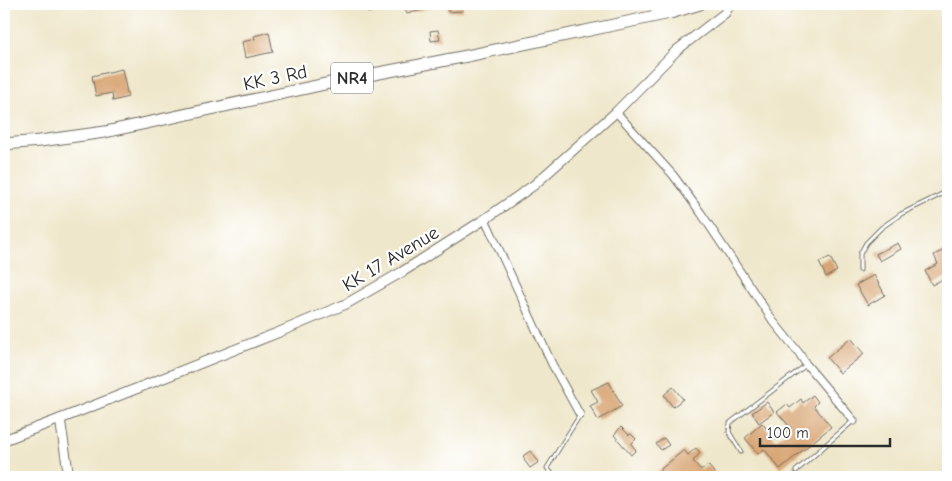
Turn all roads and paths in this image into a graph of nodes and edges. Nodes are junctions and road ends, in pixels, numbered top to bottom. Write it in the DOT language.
graph roads {
  1 [pos="652,4"];
  2 [pos="700,4"];
  3 [pos="730,4"];
  4 [pos="670,12"];
  5 [pos="616,112"];
  6 [pos="4,144"];
  7 [pos="948,191"];
  8 [pos="485,220"];
  9 [pos="860,270"];
  10 [pos="806,364"];
  11 [pos="580,414"];
  12 [pos="60,419"];
  13 [pos="854,421"];
  14 [pos="4,440"];
  15 [pos="741,452"];
  16 [pos="796,471"];
  17 [pos="70,477"];
  18 [pos="555,477"];
  1 -- 4 [label="main road"];
  2 -- 4 [label="highway, KK 3 Rd / NR4"];
  3 -- 5 [label="street, KK 17 Avenue"];
  4 -- 6 [label="highway, KK 3 Rd / NR4"];
  5 -- 8 [label="street, KK 17 Avenue"];
  5 -- 10 [label="street"];
  7 -- 9 [label="lane"];
  8 -- 11 [label="street"];
  8 -- 12 [label="street, KK 17 Avenue"];
  10 -- 13 [label="street"];
  10 -- 15 [label="lane"];
  11 -- 18 [label="lane"];
  12 -- 14 [label="street, KK 17 Avenue"];
  12 -- 17 [label="street"];
  13 -- 16 [label="lane"];
}
